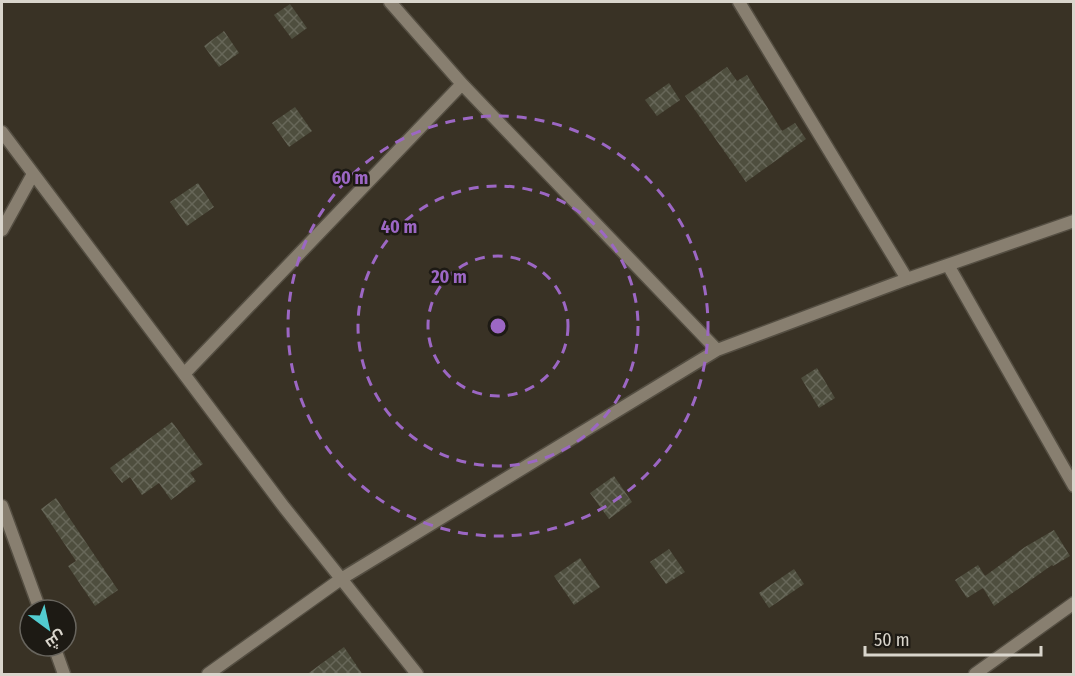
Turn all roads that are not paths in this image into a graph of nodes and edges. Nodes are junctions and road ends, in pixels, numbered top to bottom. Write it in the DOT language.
graph roads {
  1 [pos="390,2"];
  2 [pos="739,2"];
  3 [pos="462,84"];
  4 [pos="2,132"];
  5 [pos="33,174"];
  6 [pos="1074,221"];
  7 [pos="2,230"];
  8 [pos="948,265"];
  9 [pos="907,279"];
  10 [pos="717,350"];
  11 [pos="184,374"];
  12 [pos="1074,486"];
  13 [pos="2,506"];
  14 [pos="341,579"];
  15 [pos="36,598"];
  16 [pos="1074,603"];
  17 [pos="58,658"];
  18 [pos="64,675"];
  19 [pos="208,675"];
  20 [pos="417,675"];
  21 [pos="975,675"];
  1 -- 3 [label="street"];
  2 -- 9 [label="street"];
  3 -- 10 [label="street"];
  3 -- 11 [label="street"];
  4 -- 5 [label="street"];
  5 -- 7 [label="street"];
  5 -- 11 [label="street"];
  6 -- 8 [label="street"];
  8 -- 9 [label="street"];
  8 -- 12 [label="street"];
  9 -- 10 [label="street"];
  10 -- 14 [label="street"];
  11 -- 14 [label="street"];
  13 -- 15 [label="street"];
  14 -- 19 [label="street"];
  14 -- 20 [label="street"];
  16 -- 21 [label="street"];
  17 -- 18 [label="street"];
}
